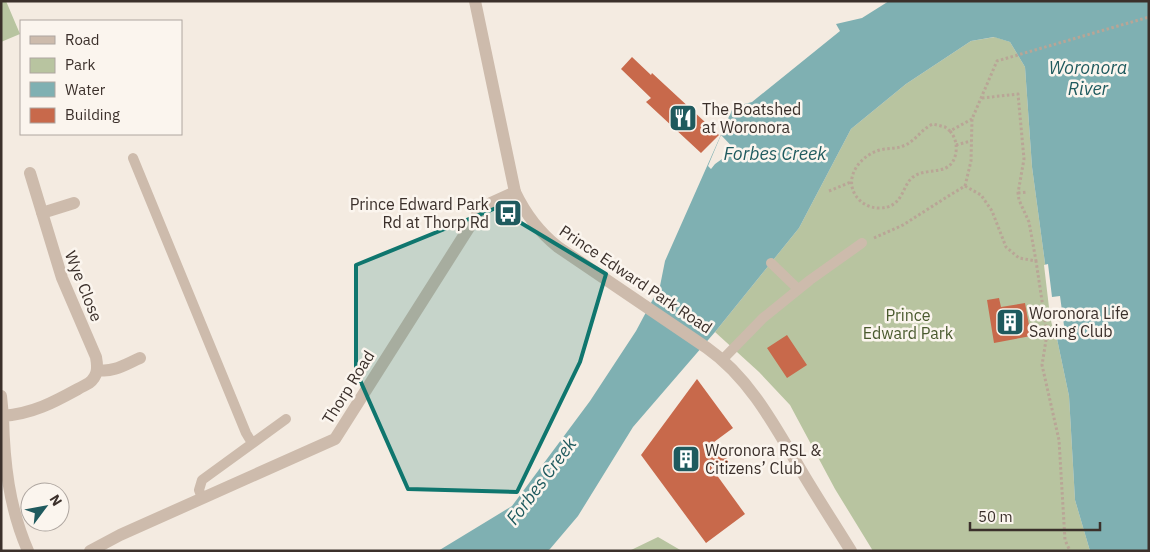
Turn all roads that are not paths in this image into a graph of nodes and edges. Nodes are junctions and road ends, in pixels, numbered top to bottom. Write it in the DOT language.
graph roads {
  1 [pos="475,1"];
  2 [pos="132,158"];
  3 [pos="30,173"];
  4 [pos="515,192"];
  5 [pos="74,203"];
  6 [pos="42,213"];
  7 [pos="862,243"];
  8 [pos="771,263"];
  9 [pos="798,289"];
  10 [pos="140,358"];
  11 [pos="723,359"];
  12 [pos="98,370"];
  13 [pos="1,396"];
  14 [pos="3,416"];
  15 [pos="286,419"];
  16 [pos="252,443"];
  17 [pos="202,498"];
  18 [pos="28,551"];
  19 [pos="90,551"];
  20 [pos="851,551"];
  1 -- 4 [label="street, Prince Edward Park Road"];
  2 -- 16 [label="lane"];
  3 -- 6 [label="street, Wye Close"];
  4 -- 11 [label="street, Prince Edward Park Road"];
  4 -- 17 [label="street, Thorp Road"];
  5 -- 6 [label="street"];
  6 -- 12 [label="street, Wye Close"];
  7 -- 9 [label="lane"];
  8 -- 9 [label="lane"];
  9 -- 11 [label="lane"];
  10 -- 12 [label="street"];
  11 -- 20 [label="street, Prince Edward Park Road"];
  12 -- 14 [label="street"];
  13 -- 14 [label="street"];
  14 -- 18 [label="street"];
  15 -- 16 [label="lane"];
  16 -- 17 [label="lane"];
  17 -- 19 [label="street, Thorp Road"];
}
